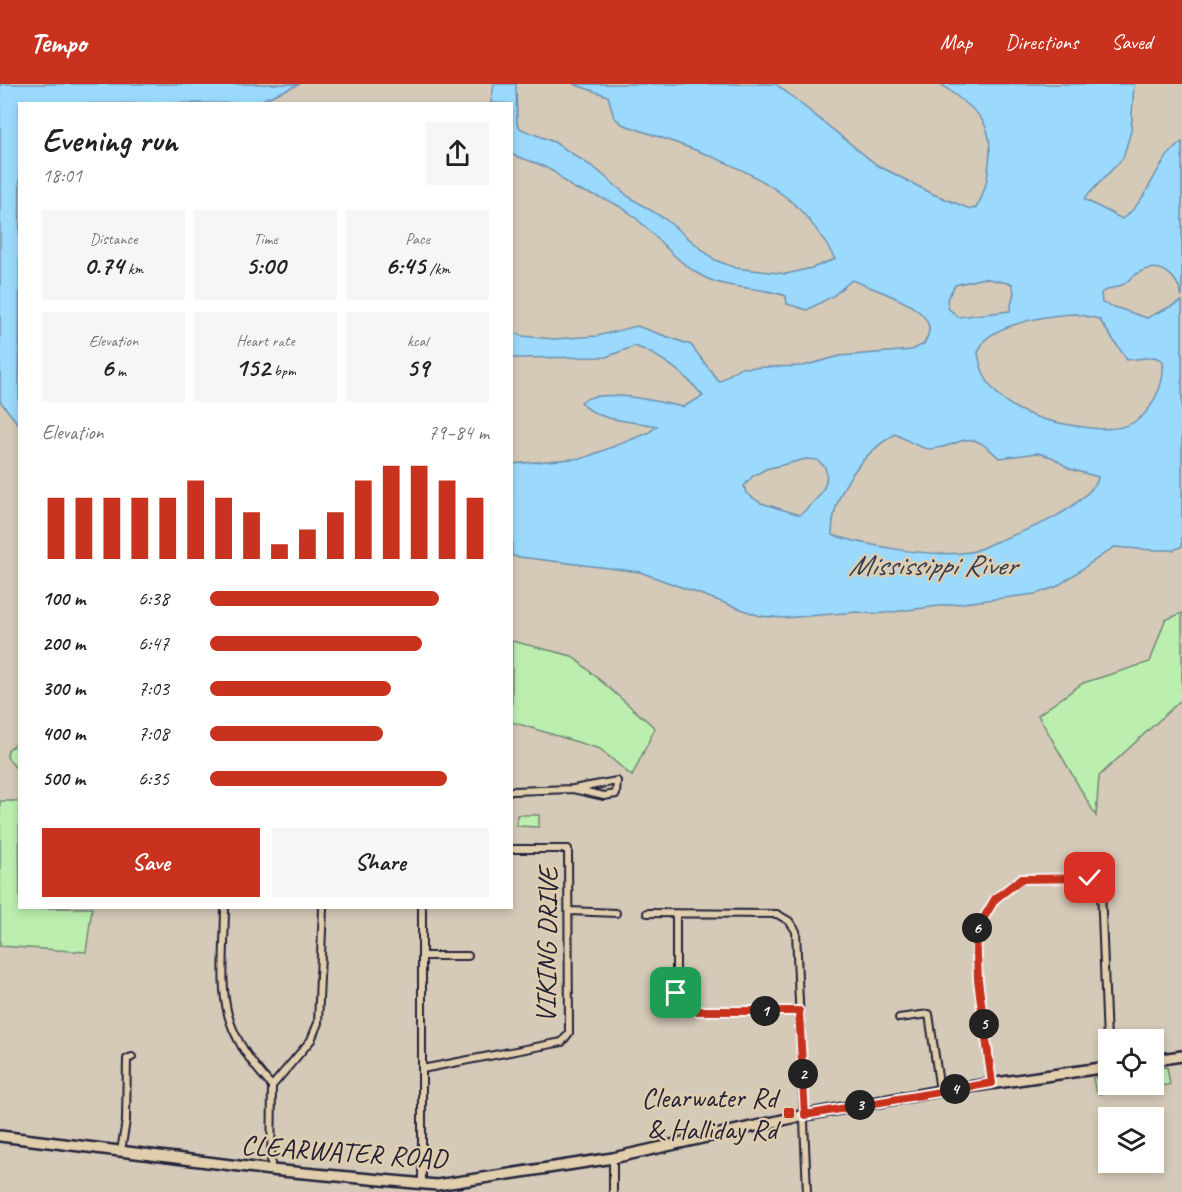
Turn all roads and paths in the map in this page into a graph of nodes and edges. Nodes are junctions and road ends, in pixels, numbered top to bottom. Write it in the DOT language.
graph roads {
  1 [pos="573,789"];
  2 [pos="513,791"];
  3 [pos="513,849"];
  4 [pos="225,909"];
  5 [pos="322,909"];
  6 [pos="422,909"];
  7 [pos="570,911"];
  8 [pos="616,913"];
  9 [pos="647,913"];
  10 [pos="676,914"];
  11 [pos="422,956"];
  12 [pos="468,956"];
  13 [pos="799,1011"];
  14 [pos="900,1018"];
  15 [pos="1107,1029"];
  16 [pos="1182,1056"];
  17 [pos="132,1057"];
  18 [pos="1164,1059"];
  19 [pos="1098,1068"];
  20 [pos="422,1069"];
  21 [pos="992,1083"];
  22 [pos="272,1086"];
  23 [pos="940,1091"];
  24 [pos="805,1115"];
  25 [pos="0,1136"];
  26 [pos="121,1151"];
  27 [pos="613,1158"];
  28 [pos="271,1170"];
  29 [pos="421,1188"];
  30 [pos="613,1192"];
  31 [pos="807,1192"];
  1 -- 1 [label="street"];
  1 -- 2 [label="street"];
  3 -- 7 [label="street, VIKING DRIVE"];
  4 -- 22 [label="street"];
  5 -- 22 [label="street"];
  6 -- 11 [label="street"];
  7 -- 8 [label="street"];
  7 -- 20 [label="street, VIKING DRIVE"];
  9 -- 10 [label="street"];
  10 -- 13 [label="street"];
  10 -- 13 [label="street"];
  11 -- 12 [label="street"];
  11 -- 20 [label="street"];
  13 -- 24 [label="street"];
  14 -- 23 [label="street"];
  15 -- 21 [label="street"];
  16 -- 18 [label="street"];
  17 -- 26 [label="street"];
  19 -- 21 [label="street, CLEARWATER ROAD"];
  20 -- 29 [label="street"];
  21 -- 23 [label="street, CLEARWATER ROAD"];
  22 -- 28 [label="street"];
  23 -- 24 [label="street, CLEARWATER ROAD"];
  24 -- 27 [label="street, CLEARWATER ROAD"];
  24 -- 31 [label="street"];
  25 -- 26 [label="street, CLEARWATER ROAD"];
  26 -- 28 [label="street, CLEARWATER ROAD"];
  27 -- 29 [label="street, CLEARWATER ROAD"];
  27 -- 30 [label="street"];
  28 -- 29 [label="street, CLEARWATER ROAD"];
}
